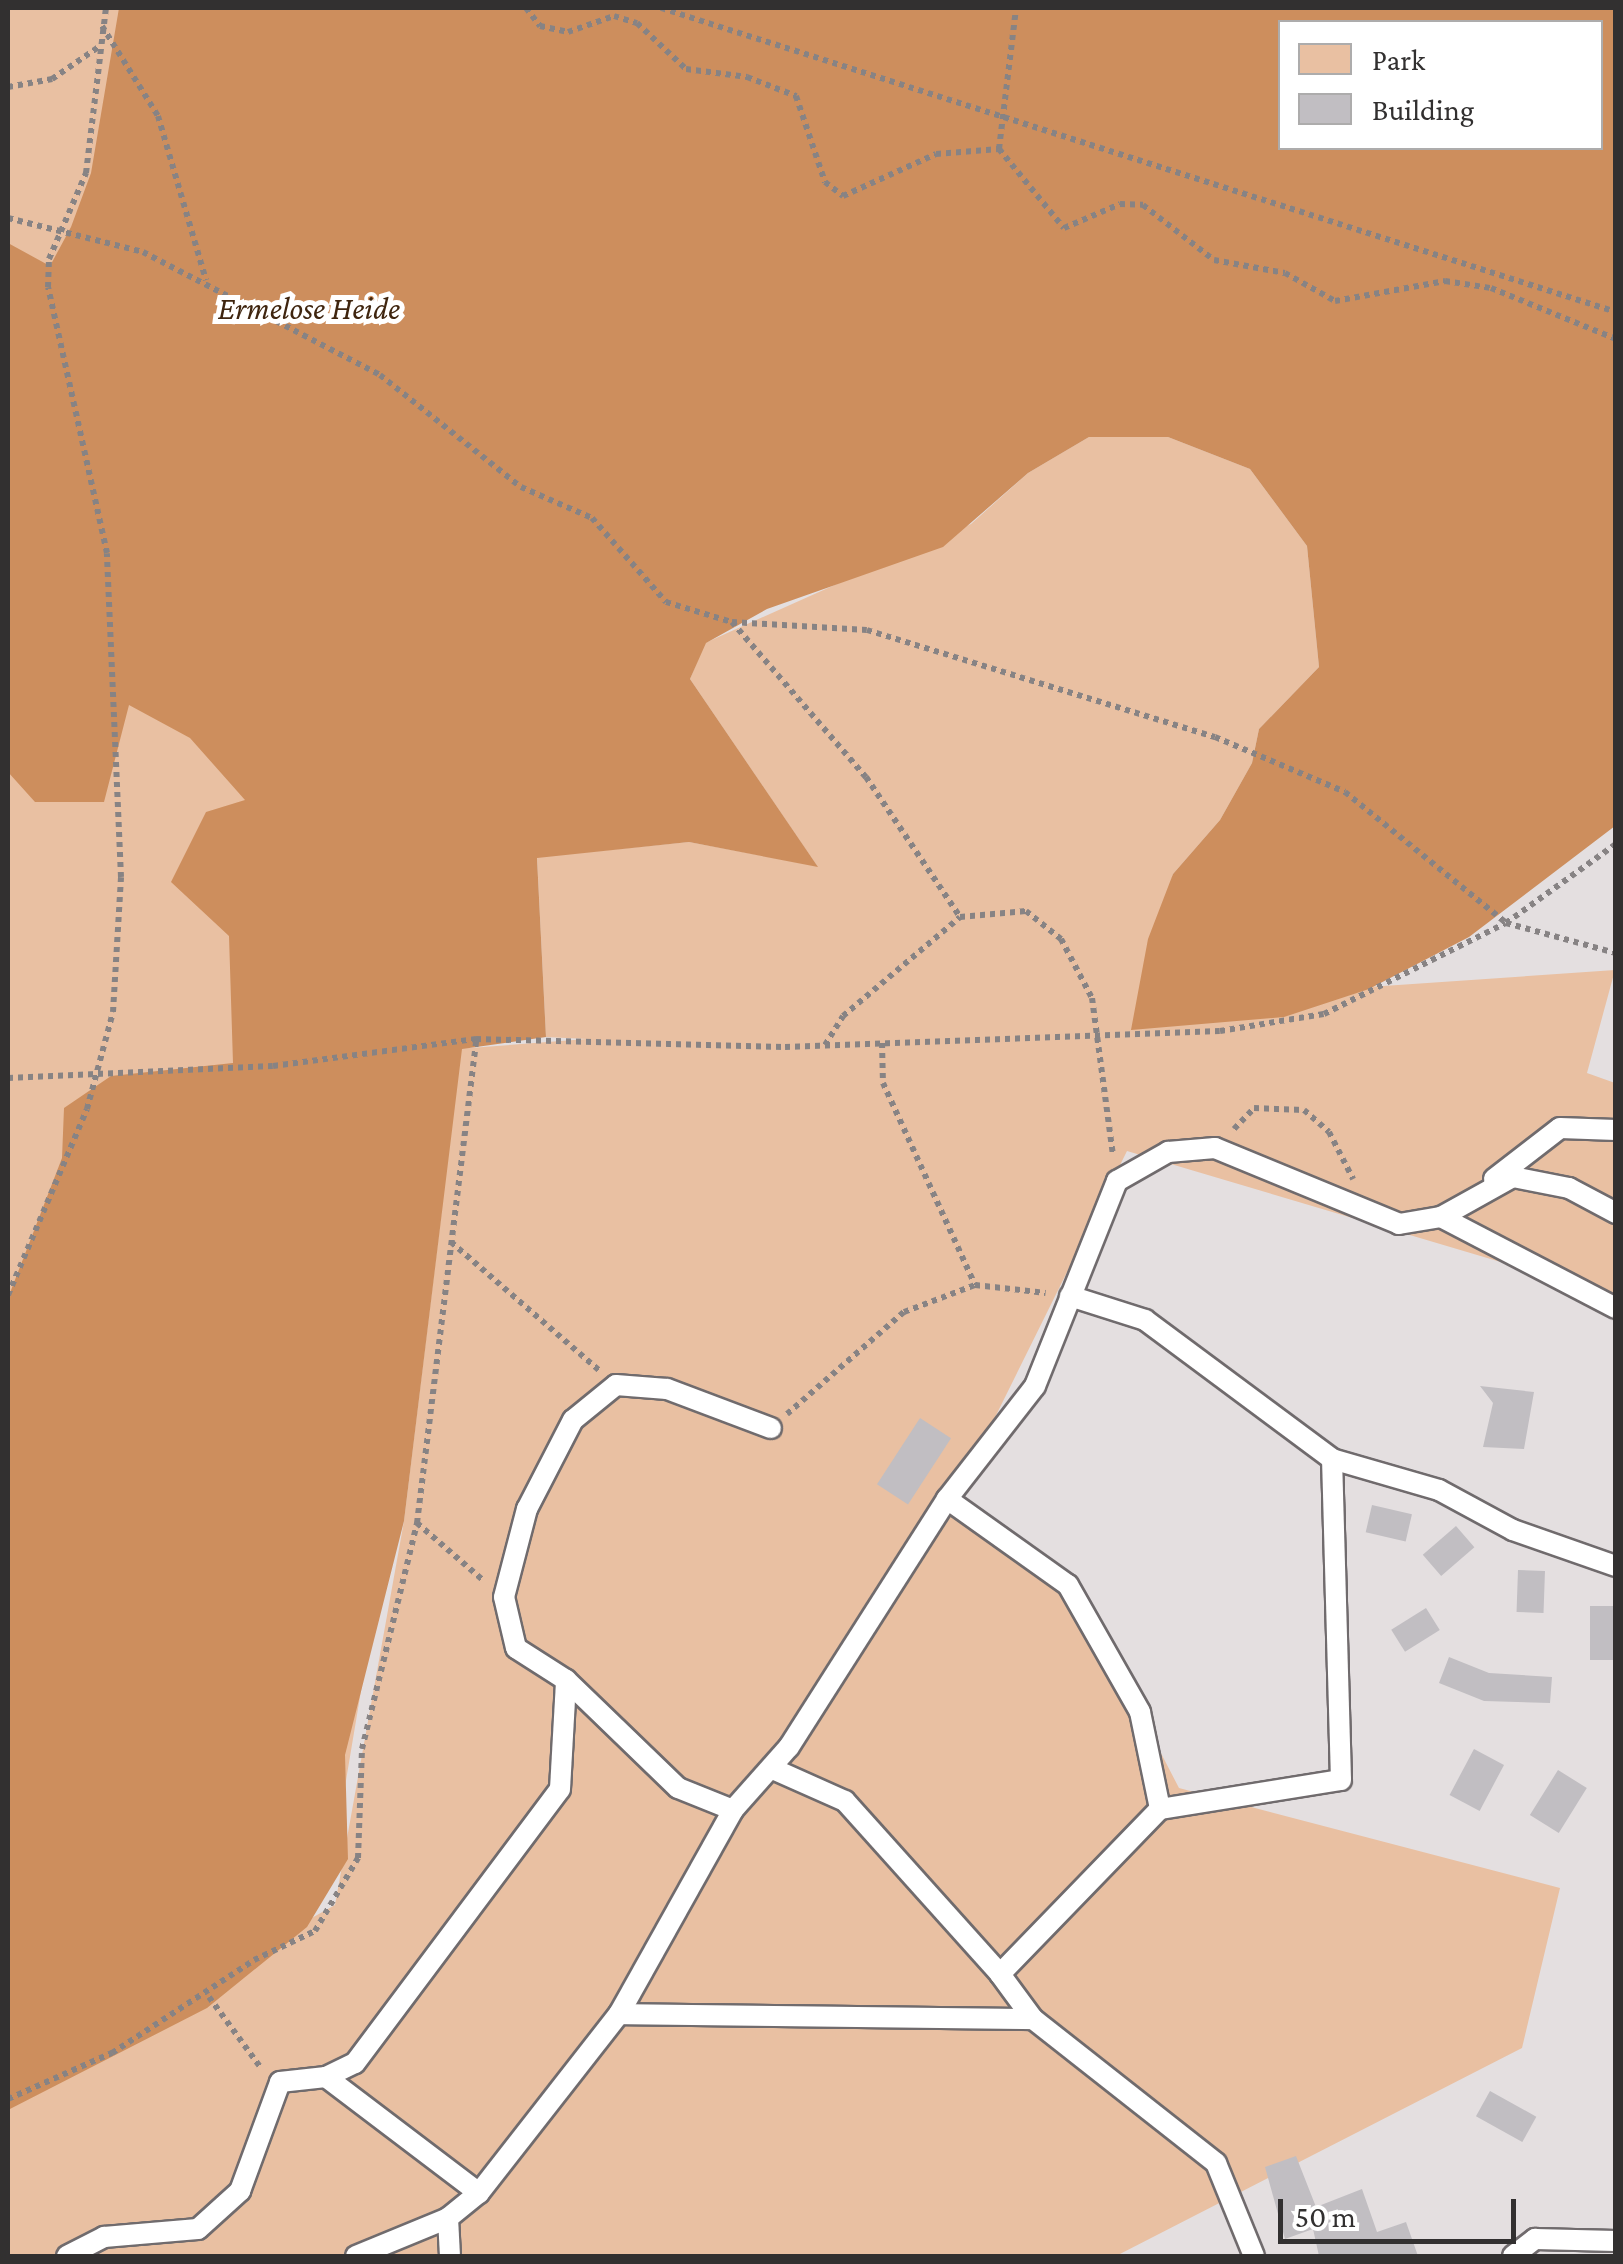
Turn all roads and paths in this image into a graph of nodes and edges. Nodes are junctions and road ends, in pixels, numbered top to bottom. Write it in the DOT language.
graph roads {
  1 [pos="106,8"];
  2 [pos="526,8"];
  3 [pos="661,8"];
  4 [pos="1016,8"];
  5 [pos="102,24"];
  6 [pos="100,45"];
  7 [pos="8,87"];
  8 [pos="1002,117"];
  9 [pos="999,150"];
  10 [pos="8,218"];
  11 [pos="61,230"];
  12 [pos="206,281"];
  13 [pos="1616,312"];
  14 [pos="1616,340"];
  15 [pos="732,622"];
  16 [pos="1616,844"];
  17 [pos="960,917"];
  18 [pos="1506,923"];
  19 [pos="1616,954"];
  20 [pos="1099,1034"];
  21 [pos="476,1039"];
  22 [pos="882,1043"];
  23 [pos="825,1045"];
  24 [pos="95,1074"];
  25 [pos="8,1078"];
  26 [pos="1616,1130"];
  27 [pos="1215,1148"];
  28 [pos="1116,1180"];
  29 [pos="1489,1184"];
  30 [pos="1370,1212"];
  31 [pos="1616,1213"];
  32 [pos="1442,1217"];
  33 [pos="452,1242"];
  34 [pos="975,1285"];
  35 [pos="8,1296"];
  36 [pos="1070,1296"];
  37 [pos="1616,1308"];
  38 [pos="616,1385"];
  39 [pos="771,1428"];
  40 [pos="1332,1460"];
  41 [pos="946,1499"];
  42 [pos="417,1524"];
  43 [pos="1616,1566"];
  44 [pos="504,1597"];
  45 [pos="566,1680"];
  46 [pos="773,1769"];
  47 [pos="1160,1809"];
  48 [pos="733,1810"];
  49 [pos="1000,1974"];
  50 [pos="209,1997"];
  51 [pos="619,2014"];
  52 [pos="1033,2019"];
  53 [pos="326,2077"];
  54 [pos="280,2082"];
  55 [pos="8,2099"];
  56 [pos="479,2193"];
  57 [pos="448,2218"];
  58 [pos="1616,2241"];
  59 [pos="1246,2253"];
  60 [pos="67,2256"];
  61 [pos="356,2256"];
  62 [pos="450,2256"];
  63 [pos="1514,2256"];
  1 -- 5 [label="path"];
  2 -- 9 [label="path"];
  3 -- 8 [label="path"];
  4 -- 8 [label="path"];
  5 -- 6 [label="path"];
  5 -- 12 [label="path"];
  6 -- 7 [label="path"];
  6 -- 11 [label="path"];
  8 -- 9 [label="path"];
  8 -- 13 [label="path"];
  9 -- 14 [label="path"];
  10 -- 11 [label="path"];
  11 -- 12 [label="path"];
  11 -- 24 [label="path"];
  12 -- 15 [label="path"];
  15 -- 17 [label="path"];
  15 -- 18 [label="path"];
  16 -- 18 [label="path"];
  17 -- 20 [label="path"];
  17 -- 23 [label="path"];
  18 -- 19 [label="path"];
  18 -- 20 [label="path"];
  20 -- 22 [label="path"];
  20 -- 28 [label="path"];
  21 -- 23 [label="path"];
  21 -- 24 [label="path"];
  21 -- 33 [label="path"];
  22 -- 23 [label="path"];
  22 -- 34 [label="path"];
  24 -- 25 [label="path"];
  24 -- 35 [label="path"];
  26 -- 29 [label="lane"];
  27 -- 28 [label="lane"];
  27 -- 30 [label="lane"];
  27 -- 30 [label="path"];
  28 -- 36 [label="lane"];
  29 -- 31 [label="lane"];
  29 -- 32 [label="lane"];
  30 -- 32 [label="lane"];
  32 -- 37 [label="lane"];
  33 -- 38 [label="path"];
  33 -- 42 [label="path"];
  34 -- 36 [label="path"];
  34 -- 39 [label="path"];
  36 -- 40 [label="lane"];
  36 -- 41 [label="lane"];
  38 -- 39 [label="lane"];
  38 -- 44 [label="lane"];
  40 -- 43 [label="lane"];
  40 -- 47 [label="lane"];
  41 -- 46 [label="lane"];
  41 -- 47 [label="lane"];
  42 -- 44 [label="path"];
  42 -- 50 [label="path"];
  44 -- 45 [label="lane"];
  45 -- 48 [label="lane"];
  45 -- 53 [label="lane"];
  46 -- 48 [label="lane"];
  46 -- 49 [label="lane"];
  47 -- 49 [label="lane"];
  48 -- 51 [label="lane"];
  49 -- 52 [label="lane"];
  50 -- 54 [label="path"];
  50 -- 55 [label="path"];
  51 -- 52 [label="lane"];
  51 -- 56 [label="lane"];
  52 -- 59 [label="lane"];
  53 -- 54 [label="lane"];
  53 -- 56 [label="lane"];
  54 -- 60 [label="lane"];
  56 -- 57 [label="lane"];
  57 -- 61 [label="lane"];
  57 -- 62 [label="lane"];
  58 -- 63 [label="lane"];
}
